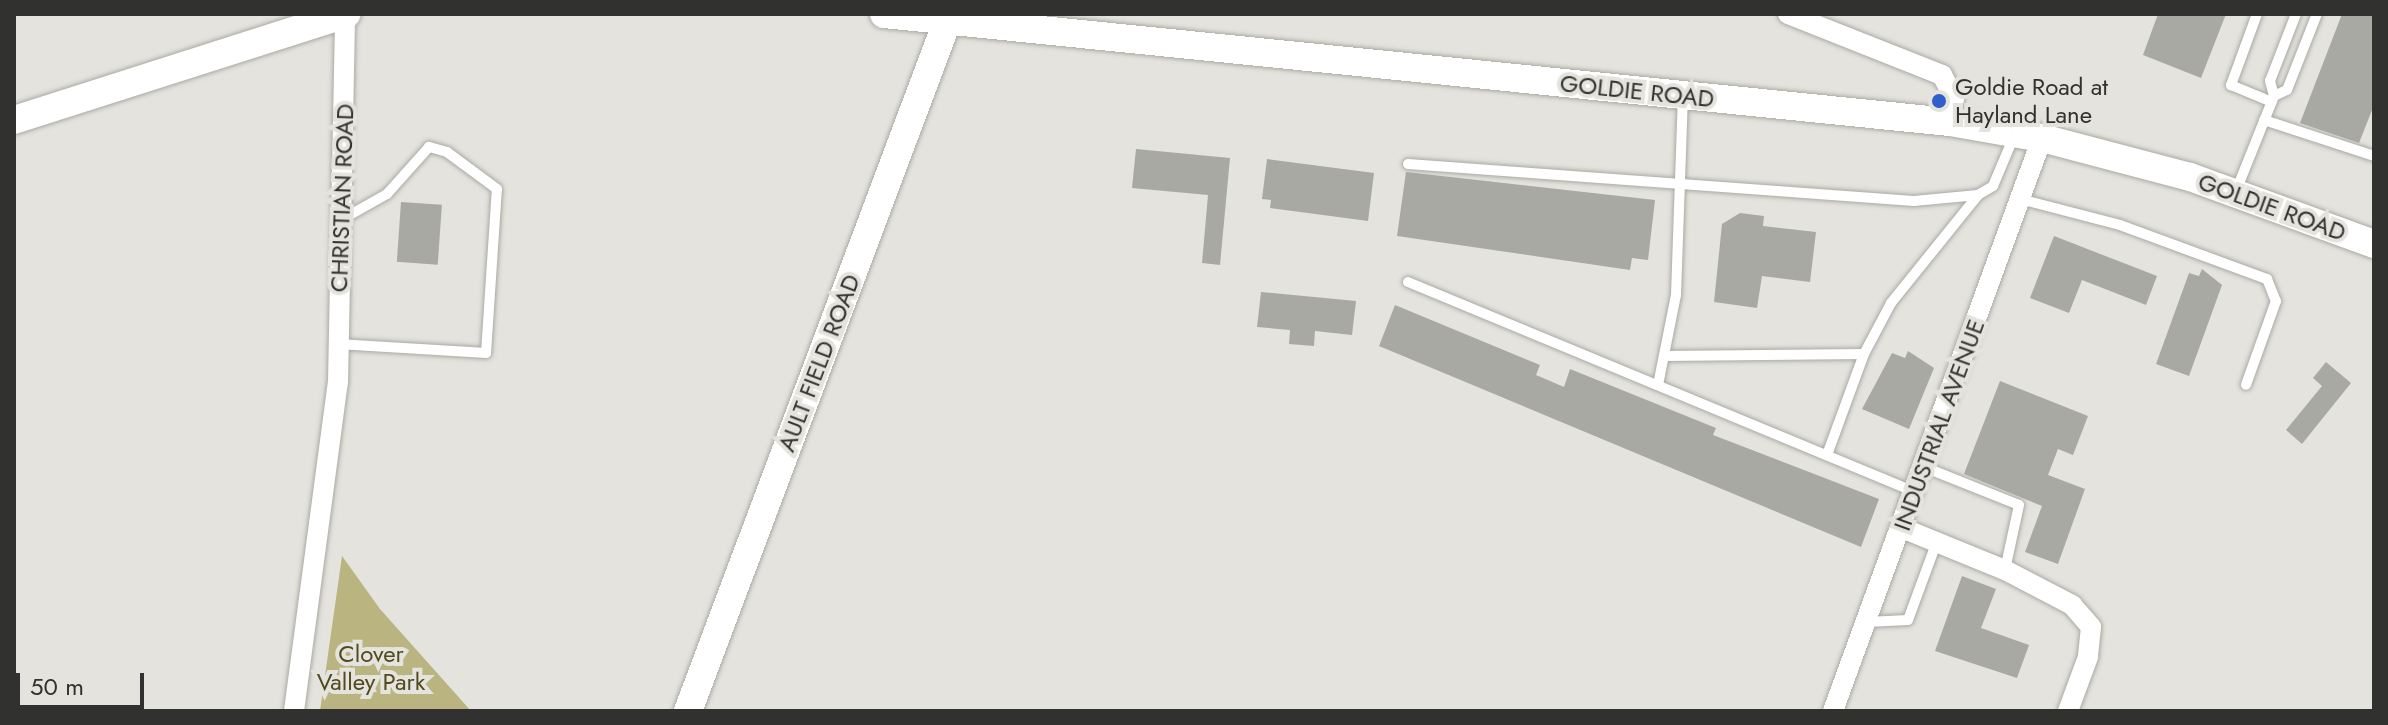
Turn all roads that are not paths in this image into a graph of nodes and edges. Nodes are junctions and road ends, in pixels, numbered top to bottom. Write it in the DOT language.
graph roads {
  1 [pos="345,14"];
  2 [pos="884,14"];
  3 [pos="1788,14"];
  4 [pos="2257,14"];
  5 [pos="2296,14"];
  6 [pos="2317,14"];
  7 [pos="949,18"];
  8 [pos="2290,30"];
  9 [pos="2309,37"];
  10 [pos="1683,95"];
  11 [pos="2273,99"];
  12 [pos="14,120"];
  13 [pos="2264,120"];
  14 [pos="1950,122"];
  15 [pos="2029,135"];
  16 [pos="2374,156"];
  17 [pos="1408,164"];
  18 [pos="1682,184"];
  19 [pos="2236,191"];
  20 [pos="1978,195"];
  21 [pos="2020,199"];
  22 [pos="339,221"];
  23 [pos="2374,244"];
  24 [pos="1408,282"];
  25 [pos="338,344"];
  26 [pos="1864,354"];
  27 [pos="1664,356"];
  28 [pos="1658,385"];
  29 [pos="2246,385"];
  30 [pos="1827,455"];
  31 [pos="1924,467"];
  32 [pos="1915,492"];
  33 [pos="1902,528"];
  34 [pos="1936,544"];
  35 [pos="2005,570"];
  36 [pos="1867,622"];
  37 [pos="294,711"];
  38 [pos="688,711"];
  39 [pos="1833,711"];
  40 [pos="2068,711"];
  1 -- 12 [label="street"];
  1 -- 22 [label="street, CHRISTIAN ROAD"];
  2 -- 7 [label="street, GOLDIE ROAD"];
  3 -- 14 [label="street"];
  4 -- 11 [label="lane"];
  5 -- 8 [label="lane"];
  6 -- 9 [label="lane"];
  7 -- 10 [label="street, GOLDIE ROAD"];
  7 -- 38 [label="street, AULT FIELD ROAD"];
  8 -- 9 [label="lane"];
  8 -- 11 [label="lane"];
  9 -- 11 [label="lane"];
  10 -- 14 [label="street, GOLDIE ROAD"];
  10 -- 18 [label="lane"];
  11 -- 13 [label="lane"];
  13 -- 16 [label="lane"];
  13 -- 19 [label="lane"];
  14 -- 15 [label="street, GOLDIE ROAD"];
  15 -- 19 [label="street, GOLDIE ROAD"];
  15 -- 20 [label="lane"];
  15 -- 21 [label="street, INDUSTRIAL AVENUE"];
  17 -- 18 [label="lane"];
  18 -- 20 [label="lane"];
  18 -- 27 [label="lane"];
  19 -- 23 [label="street, GOLDIE ROAD"];
  20 -- 26 [label="lane"];
  21 -- 29 [label="lane"];
  21 -- 31 [label="street, INDUSTRIAL AVENUE"];
  22 -- 25 [label="street, CHRISTIAN ROAD"];
  22 -- 25 [label="lane"];
  24 -- 28 [label="lane"];
  25 -- 37 [label="street, CHRISTIAN ROAD"];
  26 -- 27 [label="lane"];
  26 -- 30 [label="lane"];
  27 -- 28 [label="lane"];
  28 -- 30 [label="lane"];
  30 -- 32 [label="lane"];
  31 -- 32 [label="street, INDUSTRIAL AVENUE"];
  31 -- 35 [label="lane"];
  32 -- 33 [label="street, INDUSTRIAL AVENUE"];
  33 -- 34 [label="street"];
  33 -- 36 [label="street, INDUSTRIAL AVENUE"];
  34 -- 35 [label="street"];
  34 -- 36 [label="lane"];
  35 -- 40 [label="street"];
  36 -- 39 [label="street, INDUSTRIAL AVENUE"];
}
